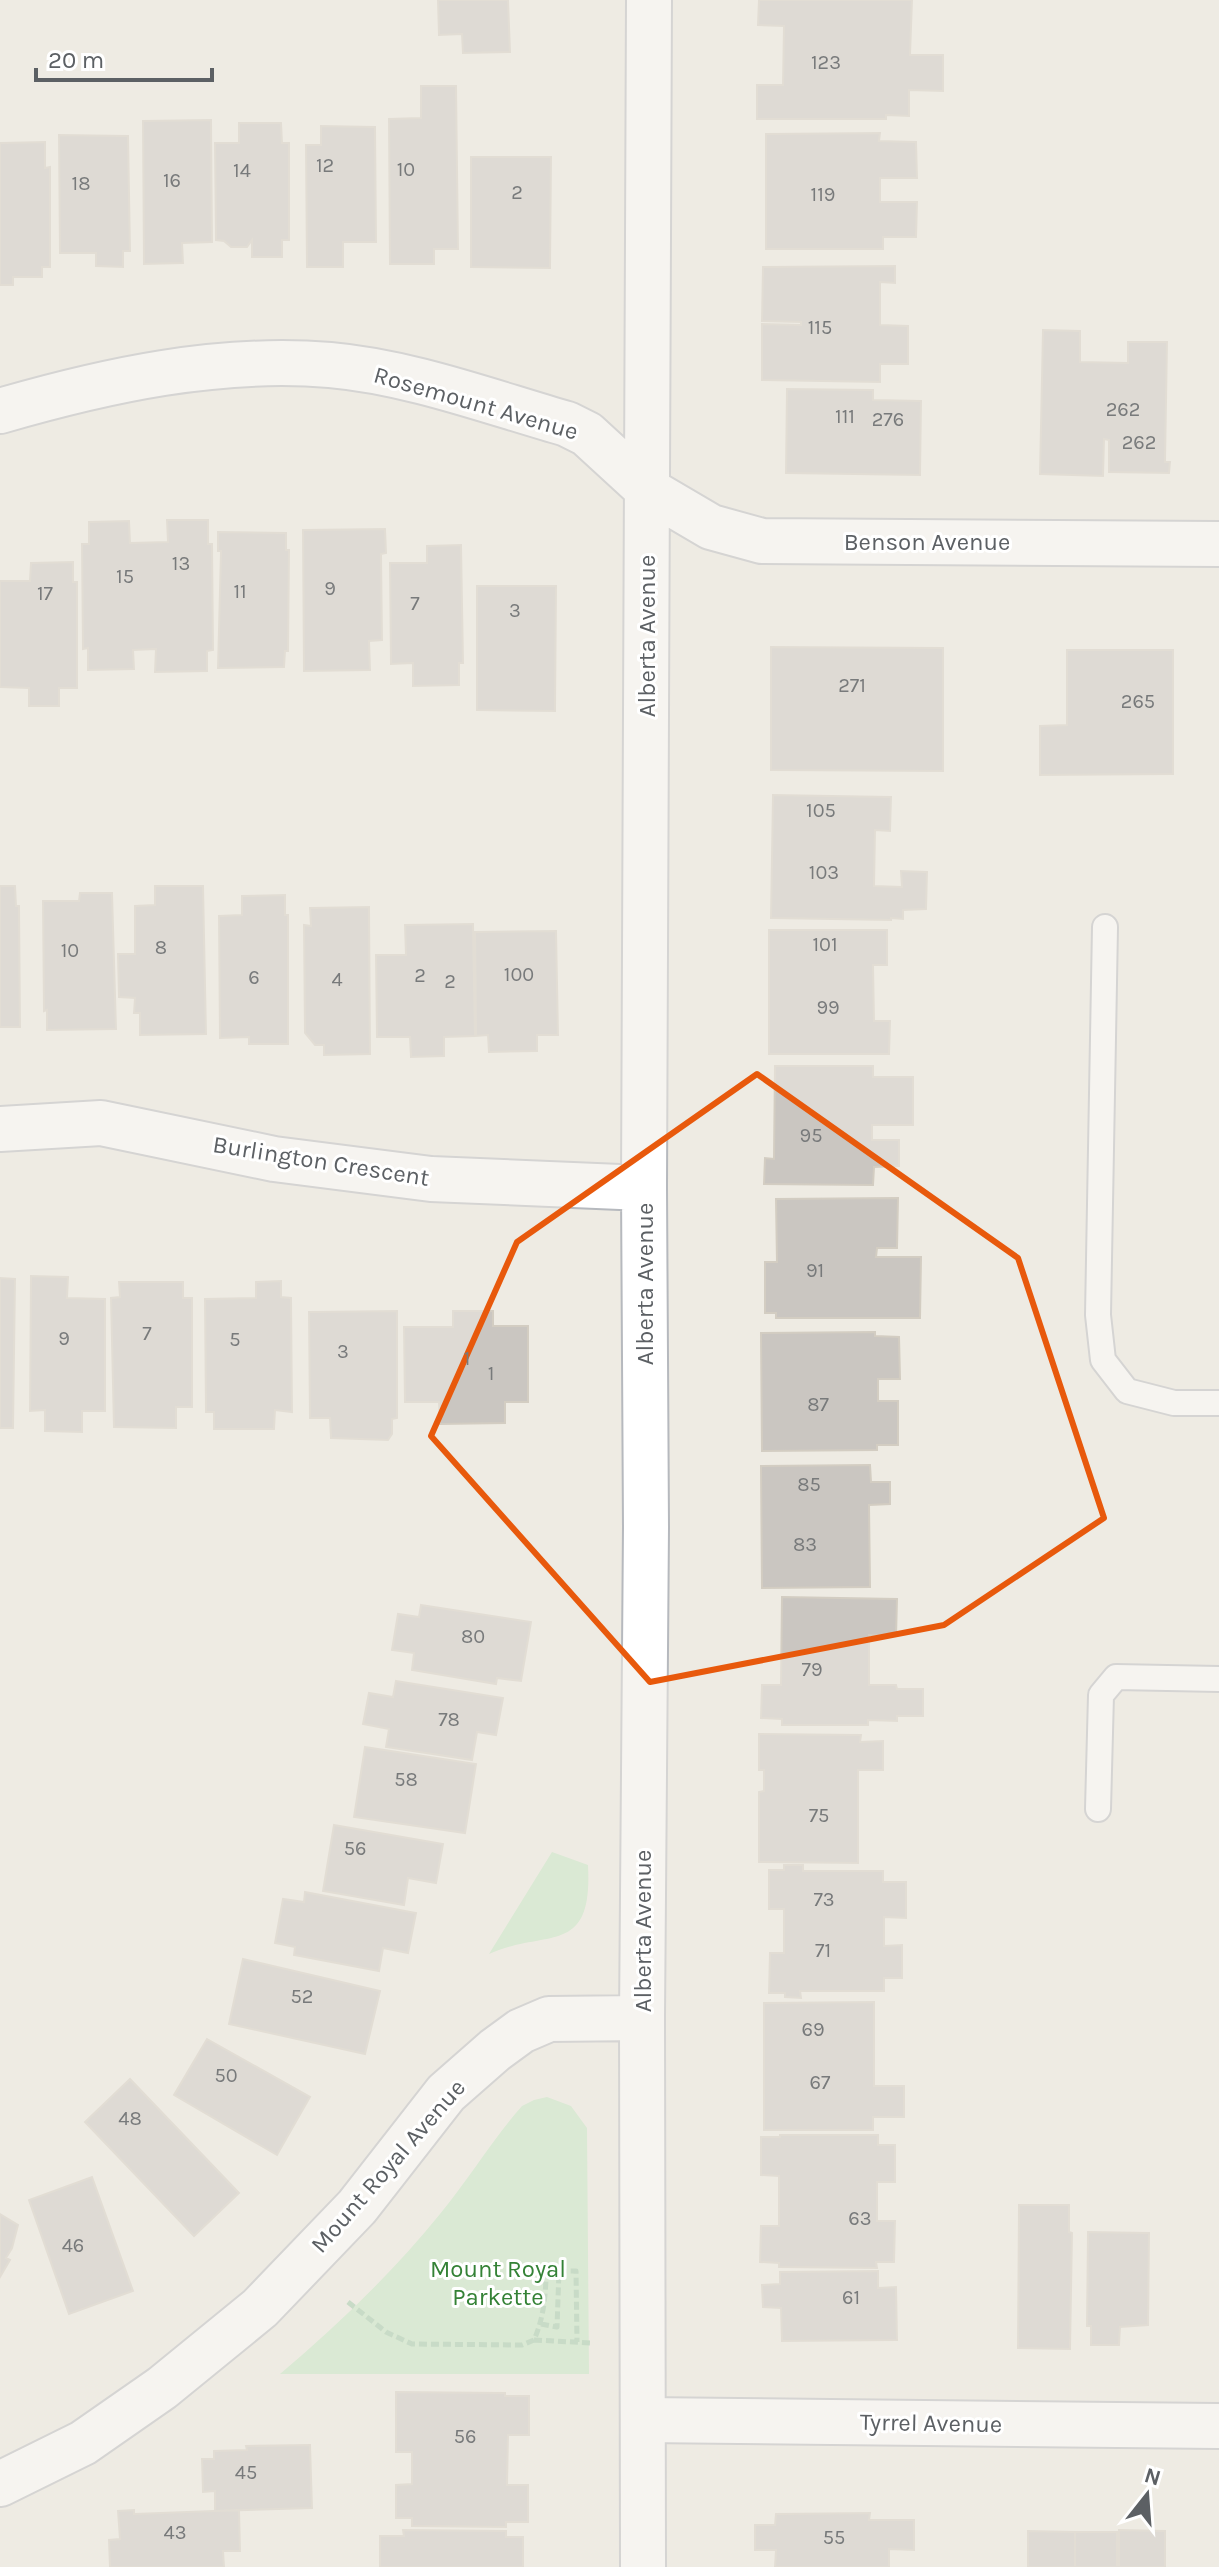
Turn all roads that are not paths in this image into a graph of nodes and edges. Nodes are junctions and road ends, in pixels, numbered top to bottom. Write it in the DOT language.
graph roads {
  1 [pos="649,0"];
  2 [pos="0,411"];
  3 [pos="648,490"];
  4 [pos="1219,544"];
  5 [pos="1105,927"];
  6 [pos="0,1129"];
  7 [pos="644,1188"];
  8 [pos="1219,1403"];
  9 [pos="1219,1679"];
  10 [pos="1098,1809"];
  11 [pos="642,2018"];
  12 [pos="643,2420"];
  13 [pos="1219,2426"];
  14 [pos="0,2484"];
  15 [pos="643,2567"];
  1 -- 3 [label="street, Alberta Avenue"];
  2 -- 3 [label="street, Rosemount Avenue"];
  3 -- 4 [label="street, Benson Avenue"];
  3 -- 7 [label="street, Alberta Avenue"];
  5 -- 8 [label="lane"];
  6 -- 7 [label="street, Burlington Crescent"];
  7 -- 11 [label="street, Alberta Avenue"];
  9 -- 10 [label="lane"];
  11 -- 12 [label="street, Alberta Avenue"];
  11 -- 14 [label="street, Mount Royal Avenue"];
  12 -- 13 [label="street, Tyrrel Avenue"];
  12 -- 15 [label="street, Alberta Avenue"];
}
